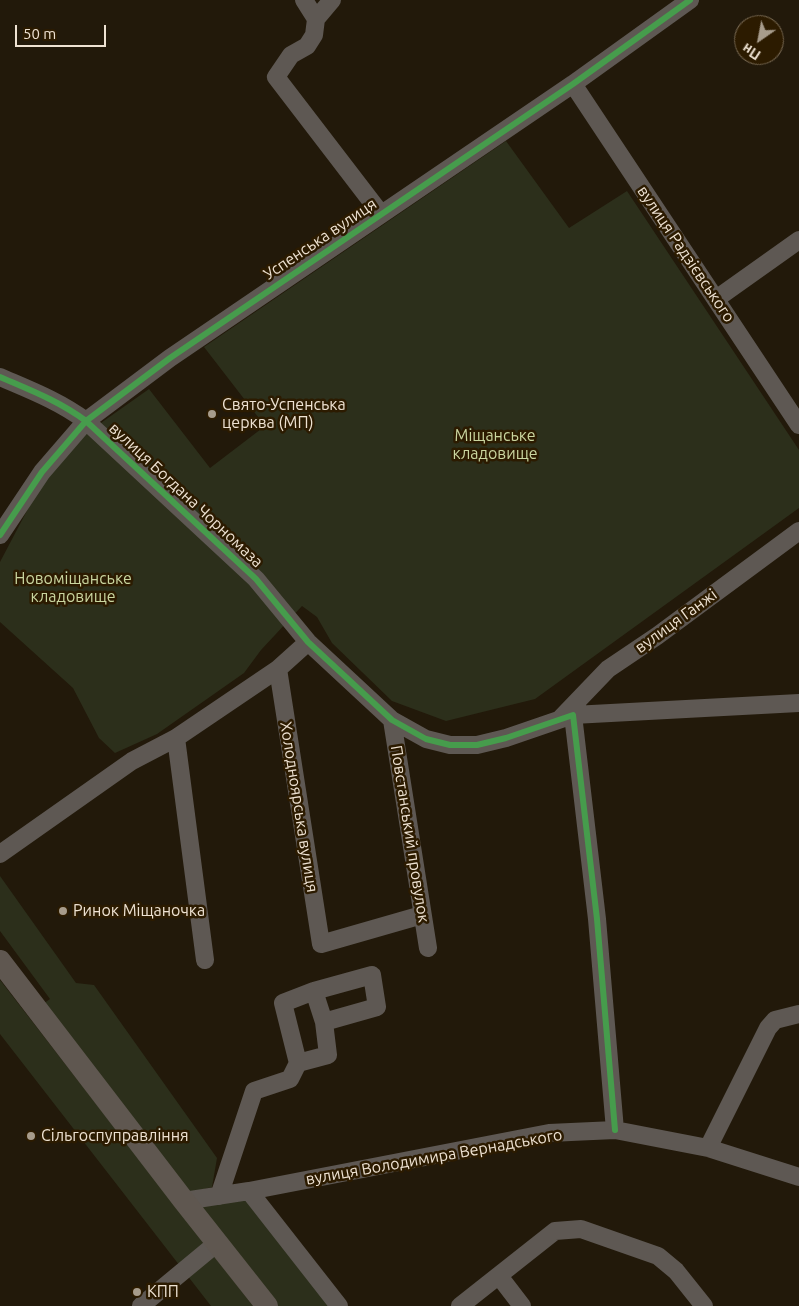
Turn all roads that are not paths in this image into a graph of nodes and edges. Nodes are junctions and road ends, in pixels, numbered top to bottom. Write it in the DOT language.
graph roads {
  1 [pos="304,0"];
  2 [pos="332,0"];
  3 [pos="690,0"];
  4 [pos="316,19"];
  5 [pos="573,84"];
  6 [pos="381,214"];
  7 [pos="799,240"];
  8 [pos="716,299"];
  9 [pos="0,377"];
  10 [pos="86,421"];
  11 [pos="799,425"];
  12 [pos="799,531"];
  13 [pos="0,535"];
  14 [pos="308,642"];
  15 [pos="278,669"];
  16 [pos="799,703"];
  17 [pos="567,716"];
  18 [pos="392,720"];
  19 [pos="176,738"];
  20 [pos="0,854"];
  21 [pos="422,915"];
  22 [pos="428,948"];
  23 [pos="205,960"];
  24 [pos="0,961"];
  25 [pos="314,991"];
  26 [pos="798,1015"];
  27 [pos="324,1022"];
  28 [pos="298,1063"];
  29 [pos="615,1130"];
  30 [pos="708,1148"];
  31 [pos="799,1177"];
  32 [pos="249,1191"];
  33 [pos="219,1196"];
  34 [pos="184,1202"];
  35 [pos="217,1243"];
  36 [pos="499,1276"];
  37 [pos="141,1306"];
  38 [pos="267,1306"];
  39 [pos="339,1306"];
  40 [pos="460,1306"];
  41 [pos="522,1306"];
  42 [pos="704,1306"];
  1 -- 4 [label="street"];
  2 -- 4 [label="street"];
  3 -- 5 [label="street, Успенська вулиця"];
  4 -- 6 [label="street, Успенська вулиця"];
  5 -- 6 [label="street, Успенська вулиця"];
  5 -- 8 [label="street, вулиця Радзієвського"];
  6 -- 10 [label="street, Успенська вулиця"];
  7 -- 8 [label="street"];
  8 -- 11 [label="street, вулиця Радзієвського"];
  9 -- 10 [label="street, вулиця Богдана Чорномаза"];
  10 -- 13 [label="street, Успенська вулиця"];
  10 -- 14 [label="street, вулиця Богдана Чорномаза"];
  12 -- 17 [label="street, вулиця Ганжі"];
  14 -- 15 [label="street"];
  14 -- 18 [label="street, вулиця Богдана Чорномаза"];
  15 -- 19 [label="street"];
  15 -- 21 [label="street, Холодноярська вулиця"];
  16 -- 17 [label="street"];
  17 -- 18 [label="street, вулиця Богдана Чорномаза"];
  17 -- 29 [label="street"];
  18 -- 21 [label="street, Повстанський провулок"];
  19 -- 20 [label="street"];
  19 -- 23 [label="street"];
  21 -- 22 [label="street, Повстанський провулок"];
  24 -- 34 [label="main road"];
  25 -- 27 [label="street"];
  25 -- 27 [label="street"];
  25 -- 28 [label="street"];
  26 -- 30 [label="street"];
  27 -- 28 [label="street"];
  28 -- 33 [label="street"];
  29 -- 30 [label="street, вулиця Володимира Вернадського"];
  29 -- 32 [label="street, вулиця Володимира Вернадського"];
  30 -- 31 [label="street, вулиця Володимира Вернадського"];
  32 -- 33 [label="street, вулиця Володимира Вернадського"];
  32 -- 39 [label="street"];
  33 -- 34 [label="street, вулиця Володимира Вернадського"];
  34 -- 35 [label="main road"];
  35 -- 37 [label="street"];
  35 -- 38 [label="main road"];
  36 -- 40 [label="street"];
  36 -- 41 [label="street"];
  36 -- 42 [label="street"];
}
